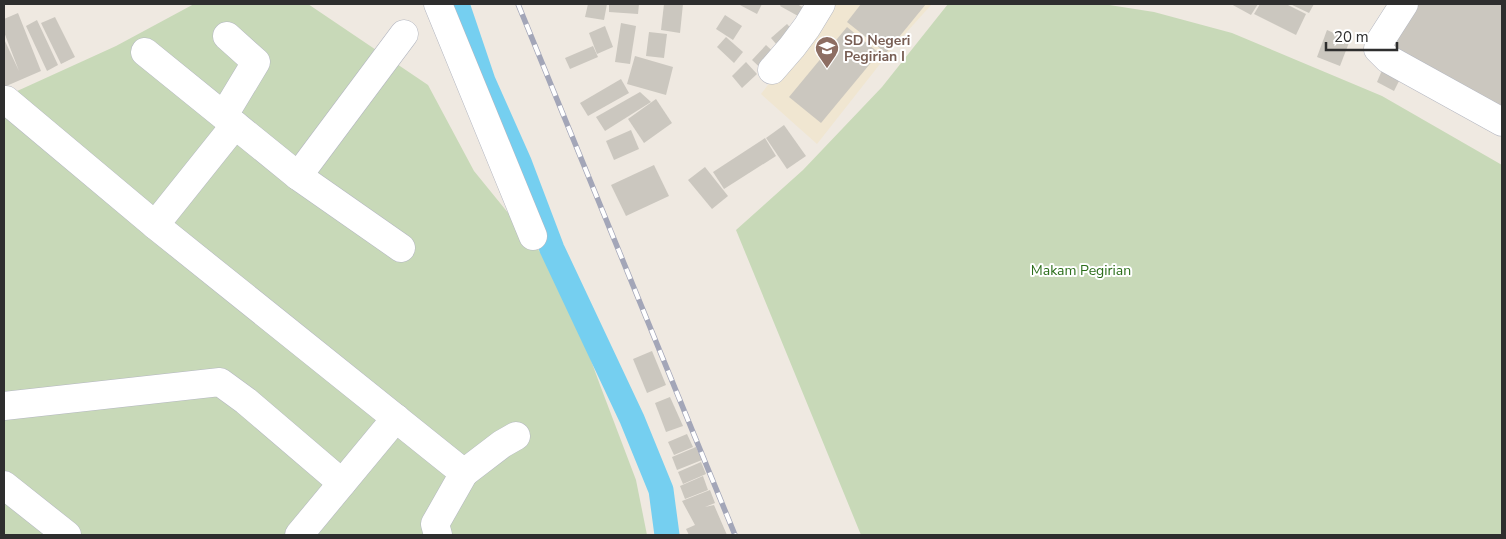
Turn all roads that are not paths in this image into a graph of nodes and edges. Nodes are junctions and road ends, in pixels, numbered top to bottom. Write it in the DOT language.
graph roads {
  1 [pos="438,4"];
  2 [pos="821,4"];
  3 [pos="1404,4"];
  4 [pos="404,34"];
  5 [pos="228,36"];
  6 [pos="145,52"];
  7 [pos="772,70"];
  8 [pos="6,100"];
  9 [pos="230,120"];
  10 [pos="1502,122"];
  11 [pos="298,176"];
  12 [pos="155,225"];
  13 [pos="533,236"];
  14 [pos="401,248"];
  15 [pos="4,406"];
  16 [pos="396,418"];
  17 [pos="516,436"];
  18 [pos="464,473"];
  19 [pos="342,483"];
  20 [pos="4,486"];
  21 [pos="67,535"];
  22 [pos="299,535"];
  23 [pos="438,535"];
  1 -- 13 [label="street"];
  2 -- 7 [label="street"];
  3 -- 10 [label="street"];
  4 -- 11 [label="street"];
  5 -- 9 [label="street"];
  6 -- 9 [label="street"];
  8 -- 12 [label="street"];
  9 -- 11 [label="street"];
  9 -- 12 [label="street"];
  11 -- 14 [label="street"];
  12 -- 16 [label="street"];
  15 -- 19 [label="street"];
  16 -- 18 [label="street"];
  16 -- 19 [label="street"];
  17 -- 18 [label="street"];
  18 -- 23 [label="street"];
  19 -- 22 [label="street"];
  20 -- 21 [label="street"];
}
